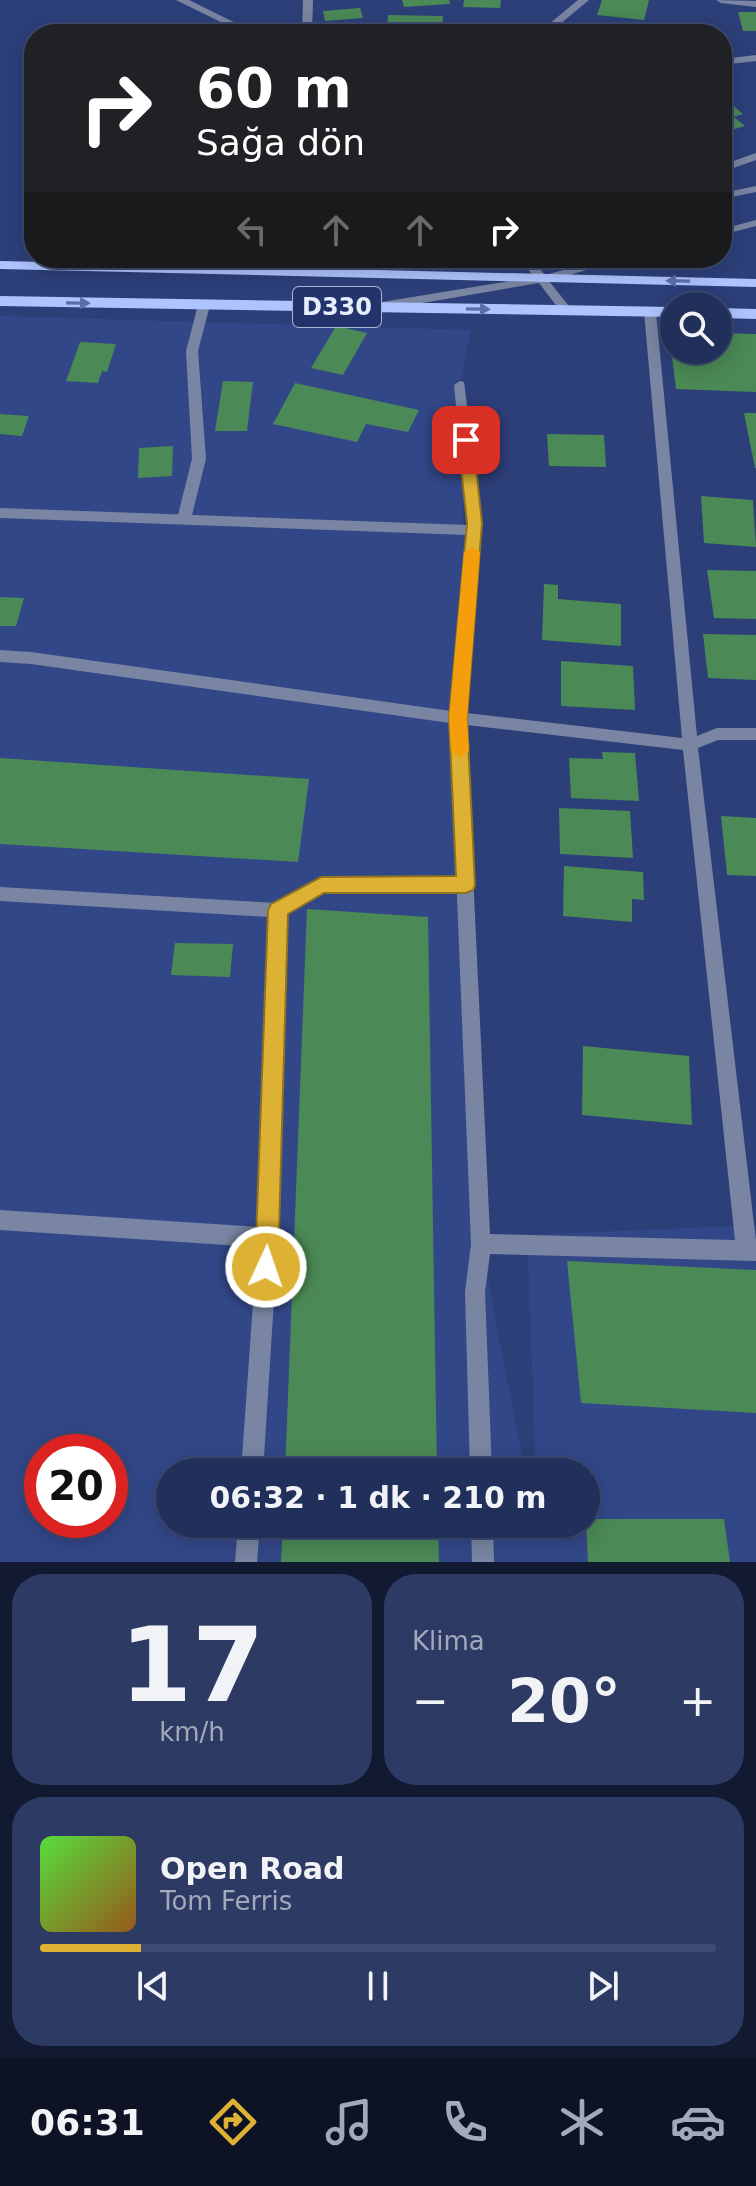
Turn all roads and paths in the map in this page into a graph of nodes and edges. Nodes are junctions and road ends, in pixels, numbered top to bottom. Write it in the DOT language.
graph roads {
  1 [pos="181,0"];
  2 [pos="308,0"];
  3 [pos="584,0"];
  4 [pos="721,0"];
  5 [pos="756,4"];
  6 [pos="232,24"];
  7 [pos="307,24"];
  8 [pos="554,24"];
  9 [pos="756,58"];
  10 [pos="732,61"];
  11 [pos="756,156"];
  12 [pos="732,165"];
  13 [pos="756,189"];
  14 [pos="732,194"];
  15 [pos="756,223"];
  16 [pos="732,229"];
  17 [pos="0,265"];
  18 [pos="24,265"];
  19 [pos="375,268"];
  20 [pos="533,268"];
  21 [pos="583,268"];
  22 [pos="542,279"];
  23 [pos="756,283"];
  24 [pos="0,301"];
  25 [pos="204,305"];
  26 [pos="377,307"];
  27 [pos="566,310"];
  28 [pos="650,312"];
  29 [pos="660,312"];
  30 [pos="732,313"];
  31 [pos="756,314"];
  32 [pos="460,385"];
  33 [pos="0,513"];
  34 [pos="184,519"];
  35 [pos="474,530"];
  36 [pos="0,656"];
  37 [pos="458,718"];
  38 [pos="756,734"];
  39 [pos="690,745"];
  40 [pos="466,885"];
  41 [pos="0,894"];
  42 [pos="278,910"];
  43 [pos="0,1220"];
  44 [pos="268,1238"];
  45 [pos="481,1244"];
  46 [pos="751,1251"];
  47 [pos="253,1458"];
  48 [pos="481,1458"];
  49 [pos="248,1538"];
  50 [pos="482,1538"];
  51 [pos="246,1562"];
  52 [pos="483,1562"];
  1 -- 6 [label="street"];
  2 -- 7 [label="street"];
  3 -- 8 [label="street"];
  4 -- 5 [label="street"];
  9 -- 10 [label="street"];
  11 -- 12 [label="street"];
  13 -- 14 [label="street"];
  15 -- 16 [label="street"];
  17 -- 18 [label="main road, D330"];
  19 -- 22 [label="main road, D330"];
  20 -- 22 [label="street"];
  21 -- 22 [label="street"];
  23 -- 22 [label="main road, D330, one-way"];
  22 -- 26 [label="street"];
  22 -- 27 [label="street"];
  24 -- 25 [label="main road, D330, one-way"];
  25 -- 26 [label="main road, D330"];
  25 -- 34 [label="street"];
  26 -- 27 [label="main road, D330, one-way"];
  27 -- 28 [label="main road, D330"];
  28 -- 29 [label="main road, D330"];
  28 -- 39 [label="street"];
  30 -- 31 [label="main road"];
  32 -- 35 [label="street"];
  33 -- 34 [label="street"];
  34 -- 35 [label="street"];
  35 -- 37 [label="street"];
  36 -- 37 [label="street"];
  37 -- 39 [label="street"];
  37 -- 40 [label="street"];
  38 -- 39 [label="street"];
  39 -- 46 [label="street"];
  40 -- 42 [label="street"];
  40 -- 45 [label="street"];
  41 -- 42 [label="street"];
  42 -- 44 [label="street"];
  43 -- 44 [label="street"];
  44 -- 47 [label="street"];
  45 -- 46 [label="street"];
  45 -- 48 [label="street"];
  49 -- 51 [label="street"];
  50 -- 52 [label="street"];
}
